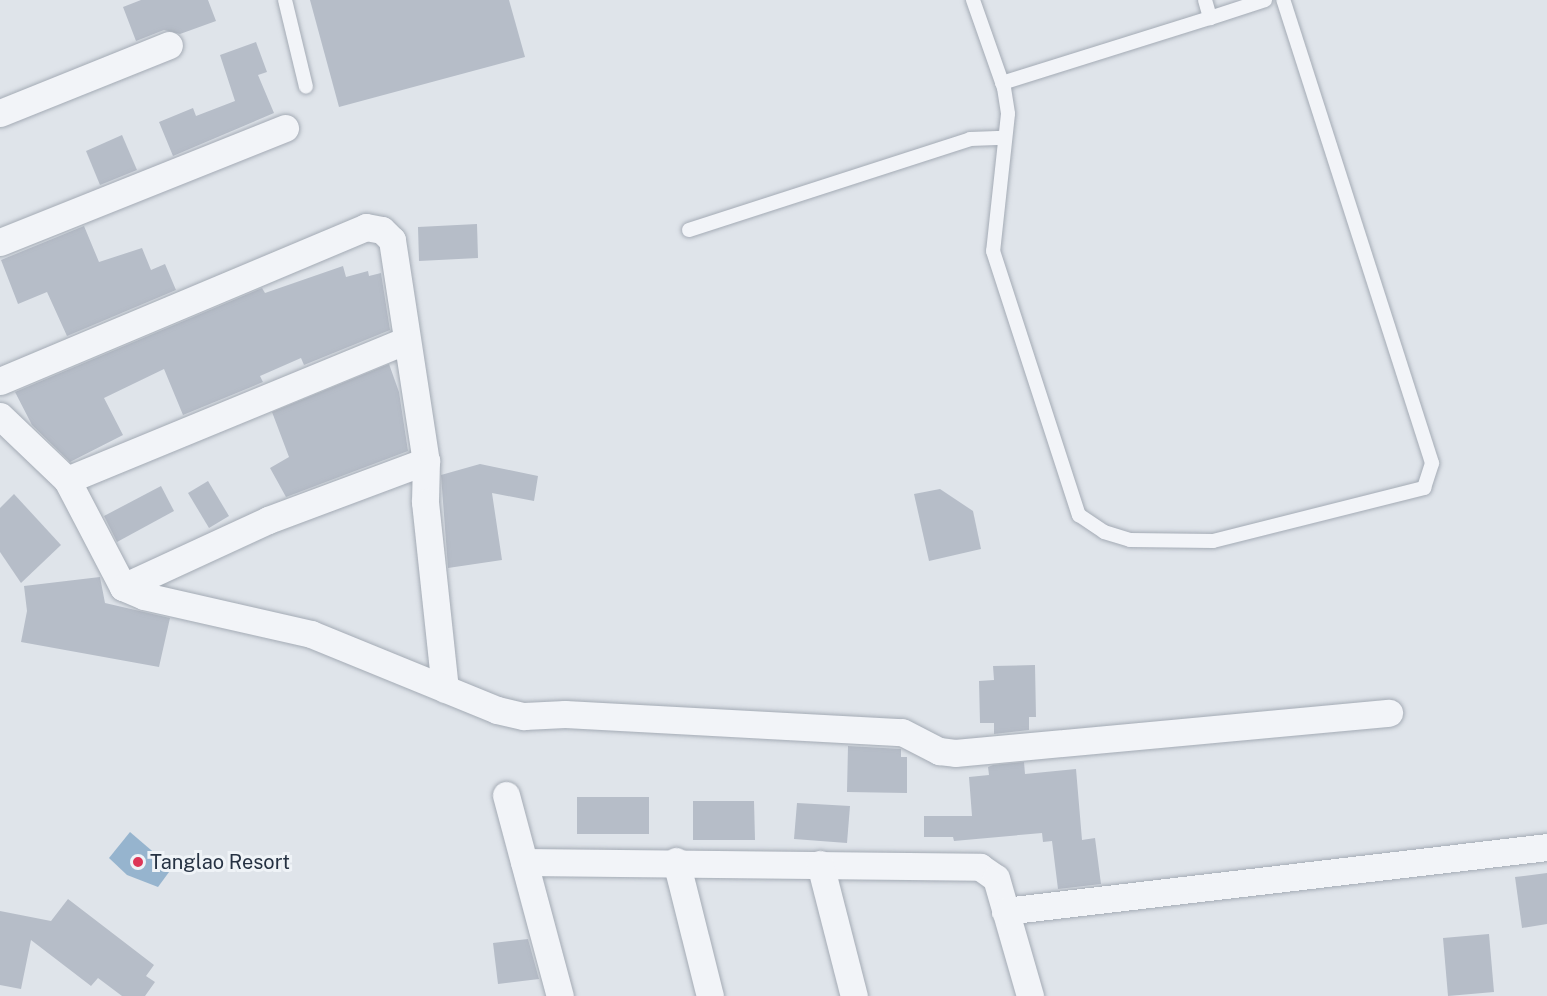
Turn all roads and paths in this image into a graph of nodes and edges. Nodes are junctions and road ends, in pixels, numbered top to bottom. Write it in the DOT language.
graph roads {
  1 [pos="285,0"];
  2 [pos="974,0"];
  3 [pos="1204,0"];
  4 [pos="1265,0"];
  5 [pos="1283,0"];
  6 [pos="1210,18"];
  7 [pos="169,45"];
  8 [pos="1002,83"];
  9 [pos="306,87"];
  10 [pos="0,113"];
  11 [pos="285,128"];
  12 [pos="1005,138"];
  13 [pos="689,230"];
  14 [pos="0,242"];
  15 [pos="406,340"];
  16 [pos="0,381"];
  17 [pos="0,416"];
  18 [pos="426,461"];
  19 [pos="67,480"];
  20 [pos="123,587"];
  21 [pos="445,689"];
  22 [pos="1389,713"];
  23 [pos="506,795"];
  24 [pos="1547,847"];
  25 [pos="676,861"];
  26 [pos="524,862"];
  27 [pos="820,864"];
  28 [pos="1005,911"];
  29 [pos="560,996"];
  30 [pos="710,996"];
  31 [pos="854,996"];
  32 [pos="1030,996"];
  1 -- 9 [label="lane"];
  2 -- 8 [label="lane"];
  3 -- 6 [label="lane"];
  4 -- 6 [label="lane"];
  5 -- 12 [label="lane"];
  6 -- 8 [label="lane"];
  7 -- 10 [label="street"];
  8 -- 12 [label="lane"];
  11 -- 14 [label="street"];
  12 -- 13 [label="lane"];
  15 -- 16 [label="street"];
  15 -- 18 [label="street"];
  15 -- 19 [label="street"];
  17 -- 19 [label="street"];
  18 -- 20 [label="street"];
  18 -- 21 [label="street"];
  19 -- 20 [label="street"];
  20 -- 21 [label="street"];
  21 -- 22 [label="street"];
  23 -- 26 [label="street"];
  24 -- 28 [label="street"];
  25 -- 26 [label="street"];
  25 -- 27 [label="street"];
  25 -- 30 [label="street"];
  26 -- 29 [label="street"];
  27 -- 28 [label="street"];
  27 -- 31 [label="street"];
  28 -- 32 [label="street"];
}
